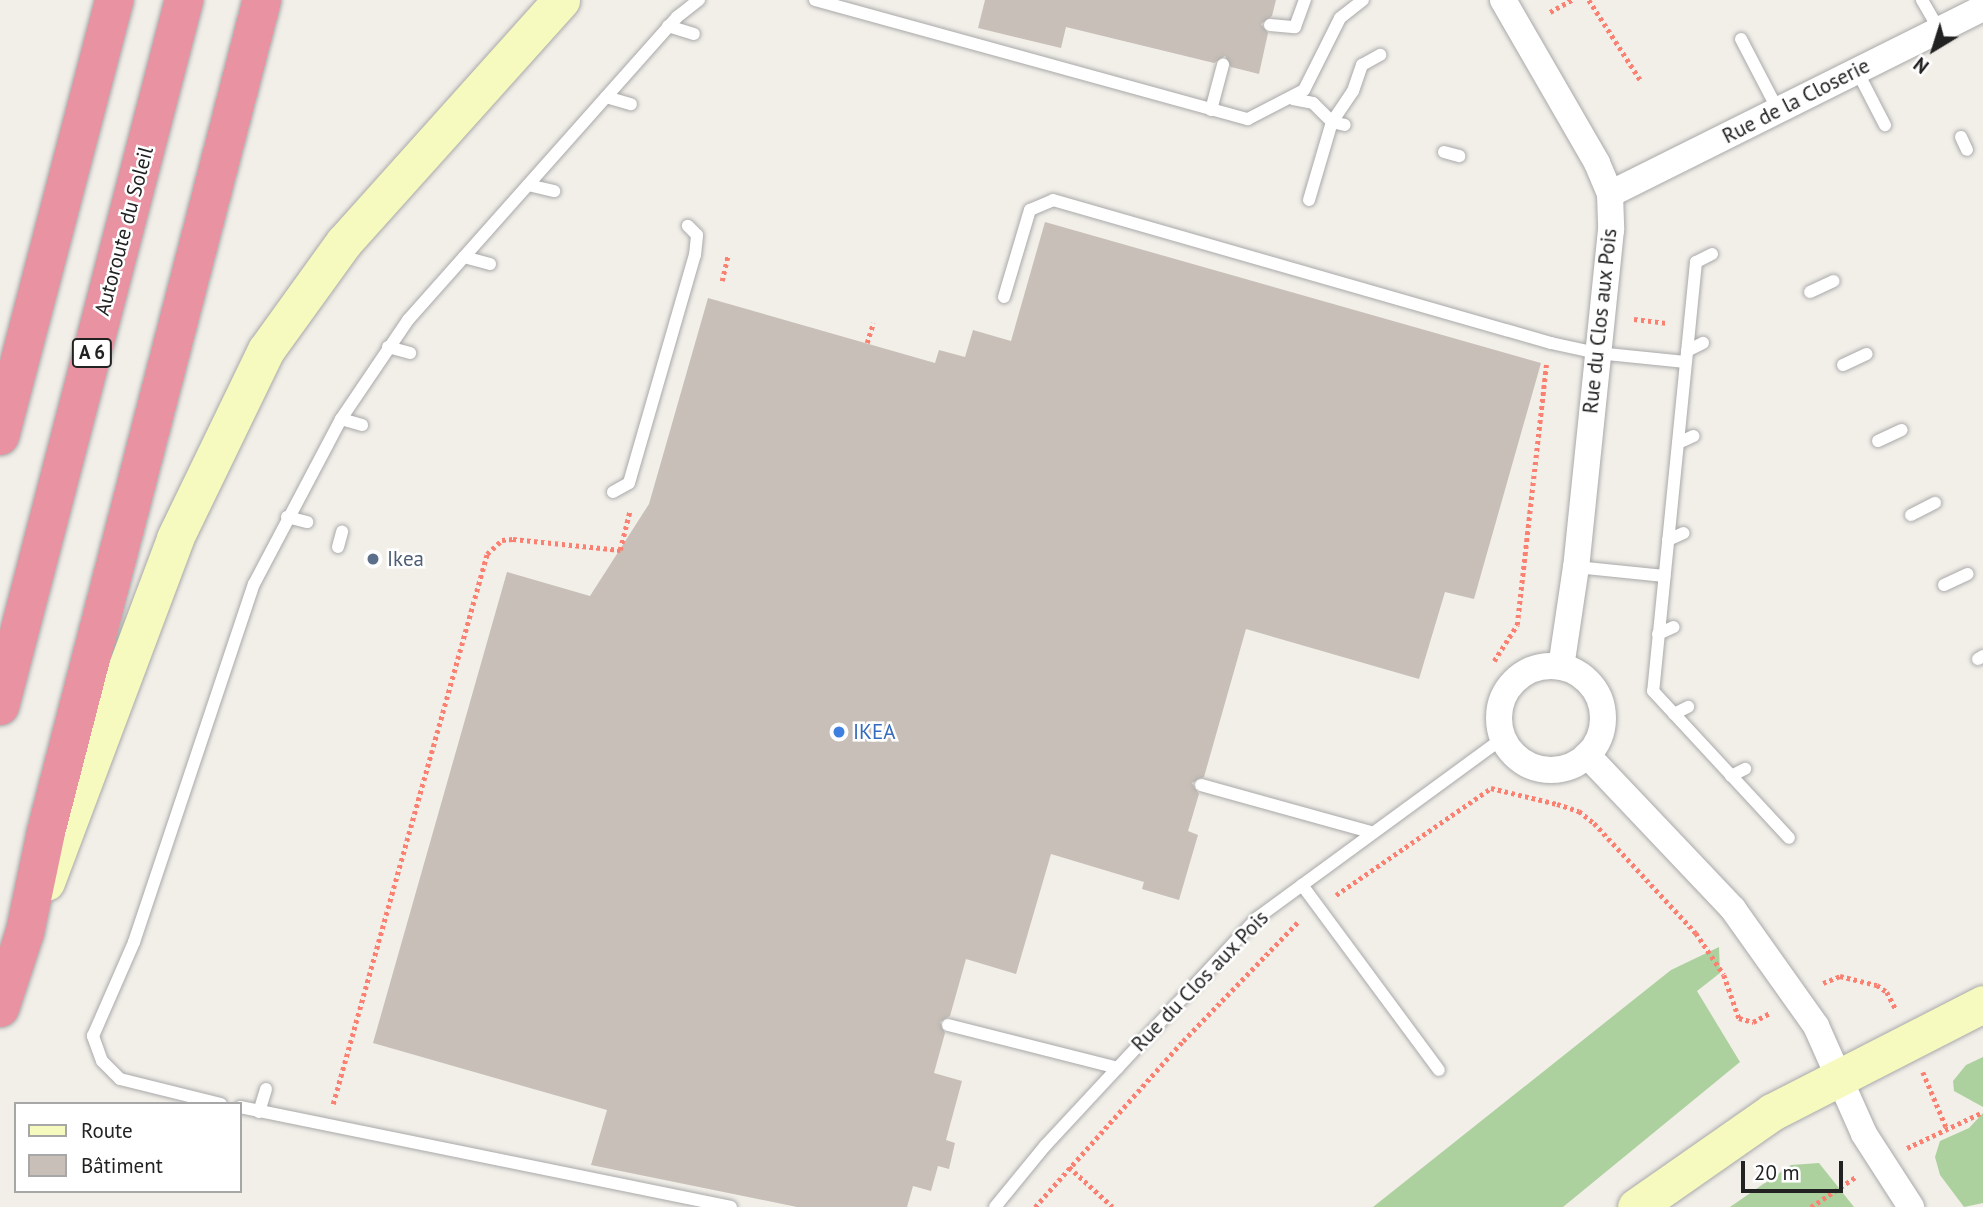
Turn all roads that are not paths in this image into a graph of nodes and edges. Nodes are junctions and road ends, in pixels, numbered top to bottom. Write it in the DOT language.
graph roads {
  1 [pos="114,0"];
  2 [pos="184,0"];
  3 [pos="262,0"];
  4 [pos="561,0"];
  5 [pos="699,0"];
  6 [pos="815,0"];
  7 [pos="1305,0"];
  8 [pos="1363,0"];
  9 [pos="1503,0"];
  10 [pos="1922,0"];
  11 [pos="1983,8"];
  12 [pos="1270,25"];
  13 [pos="668,26"];
  14 [pos="1939,30"];
  15 [pos="694,34"];
  16 [pos="1741,39"];
  17 [pos="1380,55"];
  18 [pos="1223,65"];
  19 [pos="1857,71"];
  20 [pos="606,97"];
  21 [pos="1293,99"];
  22 [pos="631,104"];
  23 [pos="1211,110"];
  24 [pos="1778,110"];
  25 [pos="1338,123"];
  26 [pos="1885,125"];
  27 [pos="1961,137"];
  28 [pos="1967,150"];
  29 [pos="1444,152"];
  30 [pos="1459,156"];
  31 [pos="528,185"];
  32 [pos="554,191"];
  33 [pos="1610,194"];
  34 [pos="1309,200"];
  35 [pos="688,226"];
  36 [pos="1712,254"];
  37 [pos="464,257"];
  38 [pos="489,264"];
  39 [pos="1834,281"];
  40 [pos="1810,292"];
  41 [pos="1004,297"];
  42 [pos="1703,343"];
  43 [pos="388,347"];
  44 [pos="1597,353"];
  45 [pos="410,354"];
  46 [pos="1867,354"];
  47 [pos="1687,356"];
  48 [pos="1843,365"];
  49 [pos="341,419"];
  50 [pos="362,425"];
  51 [pos="1902,430"];
  52 [pos="0,436"];
  53 [pos="1694,436"];
  54 [pos="1878,441"];
  55 [pos="1678,443"];
  56 [pos="614,492"];
  57 [pos="1935,503"];
  58 [pos="1912,515"];
  59 [pos="287,517"];
  60 [pos="307,522"];
  61 [pos="342,532"];
  62 [pos="1684,533"];
  63 [pos="1668,540"];
  64 [pos="338,547"];
  65 [pos="1576,567"];
  66 [pos="1968,574"];
  67 [pos="1665,576"];
  68 [pos="1944,585"];
  69 [pos="1674,627"];
  70 [pos="1658,634"];
  71 [pos="1561,667"];
  72 [pos="0,706"];
  73 [pos="1688,707"];
  74 [pos="1674,714"];
  75 [pos="1503,738"];
  76 [pos="1587,755"];
  77 [pos="1745,769"];
  78 [pos="1731,776"];
  79 [pos="1201,785"];
  80 [pos="1370,832"];
  81 [pos="1789,838"];
  82 [pos="1301,885"];
  83 [pos="25,932"];
  84 [pos="1983,1003"];
  85 [pos="0,1007"];
  86 [pos="947,1025"];
  87 [pos="1118,1068"];
  88 [pos="1439,1070"];
  89 [pos="1839,1075"];
  90 [pos="266,1089"];
  91 [pos="213,1102"];
  92 [pos="242,1108"];
  93 [pos="259,1112"];
  94 [pos="731,1207"];
  95 [pos="995,1207"];
  96 [pos="1636,1207"];
  97 [pos="1911,1207"];
  1 -- 52 [label="highway"];
  2 -- 72 [label="highway, Autoroute du Soleil / A 6"];
  3 -- 83 [label="highway"];
  4 -- 83 [label="main road"];
  5 -- 13 [label="lane"];
  6 -- 23 [label="lane"];
  7 -- 12 [label="lane"];
  8 -- 21 [label="lane"];
  9 -- 33 [label="street, Rue du Clos aux Pois"];
  10 -- 14 [label="lane"];
  11 -- 14 [label="street, Rue de la Closerie"];
  13 -- 15 [label="lane"];
  13 -- 20 [label="lane"];
  14 -- 19 [label="street, Rue de la Closerie"];
  16 -- 24 [label="lane"];
  17 -- 25 [label="lane"];
  18 -- 23 [label="lane"];
  19 -- 24 [label="street, Rue de la Closerie"];
  19 -- 26 [label="lane"];
  20 -- 22 [label="lane"];
  20 -- 31 [label="lane"];
  21 -- 23 [label="lane"];
  21 -- 25 [label="lane"];
  24 -- 33 [label="street, Rue de la Closerie"];
  25 -- 34 [label="lane"];
  27 -- 28 [label="lane"];
  29 -- 30 [label="lane"];
  31 -- 32 [label="lane"];
  31 -- 37 [label="lane"];
  33 -- 44 [label="street, Rue du Clos aux Pois"];
  35 -- 56 [label="lane"];
  36 -- 47 [label="lane"];
  37 -- 38 [label="lane"];
  37 -- 43 [label="lane"];
  39 -- 40 [label="lane"];
  41 -- 44 [label="lane"];
  42 -- 47 [label="lane"];
  43 -- 45 [label="lane"];
  43 -- 49 [label="lane"];
  44 -- 47 [label="lane"];
  44 -- 65 [label="street, Rue du Clos aux Pois"];
  46 -- 48 [label="lane"];
  47 -- 55 [label="lane"];
  49 -- 50 [label="lane"];
  49 -- 59 [label="lane"];
  51 -- 54 [label="lane"];
  53 -- 55 [label="lane"];
  55 -- 63 [label="lane"];
  57 -- 58 [label="lane"];
  59 -- 60 [label="lane"];
  59 -- 91 [label="lane"];
  61 -- 64 [label="lane"];
  62 -- 63 [label="lane"];
  63 -- 67 [label="lane"];
  65 -- 67 [label="lane"];
  65 -- 71 [label="street, Rue du Clos aux Pois"];
  66 -- 68 [label="lane"];
  67 -- 70 [label="lane"];
  69 -- 70 [label="lane"];
  70 -- 74 [label="lane"];
  71 -- 75 [label="street"];
  71 -- 76 [label="street"];
  73 -- 74 [label="lane"];
  74 -- 78 [label="lane"];
  75 -- 76 [label="street"];
  75 -- 80 [label="lane, Rue du Clos aux Pois"];
  76 -- 89 [label="street"];
  77 -- 78 [label="lane"];
  78 -- 81 [label="lane"];
  79 -- 80 [label="lane"];
  80 -- 82 [label="lane, Rue du Clos aux Pois"];
  82 -- 87 [label="lane, Rue du Clos aux Pois"];
  82 -- 88 [label="lane"];
  83 -- 85 [label="highway"];
  84 -- 89 [label="main road"];
  86 -- 87 [label="lane"];
  87 -- 95 [label="lane, Rue du Clos aux Pois"];
  89 -- 96 [label="main road"];
  89 -- 97 [label="street"];
  90 -- 93 [label="lane"];
  92 -- 93 [label="lane"];
  93 -- 94 [label="lane"];
}
